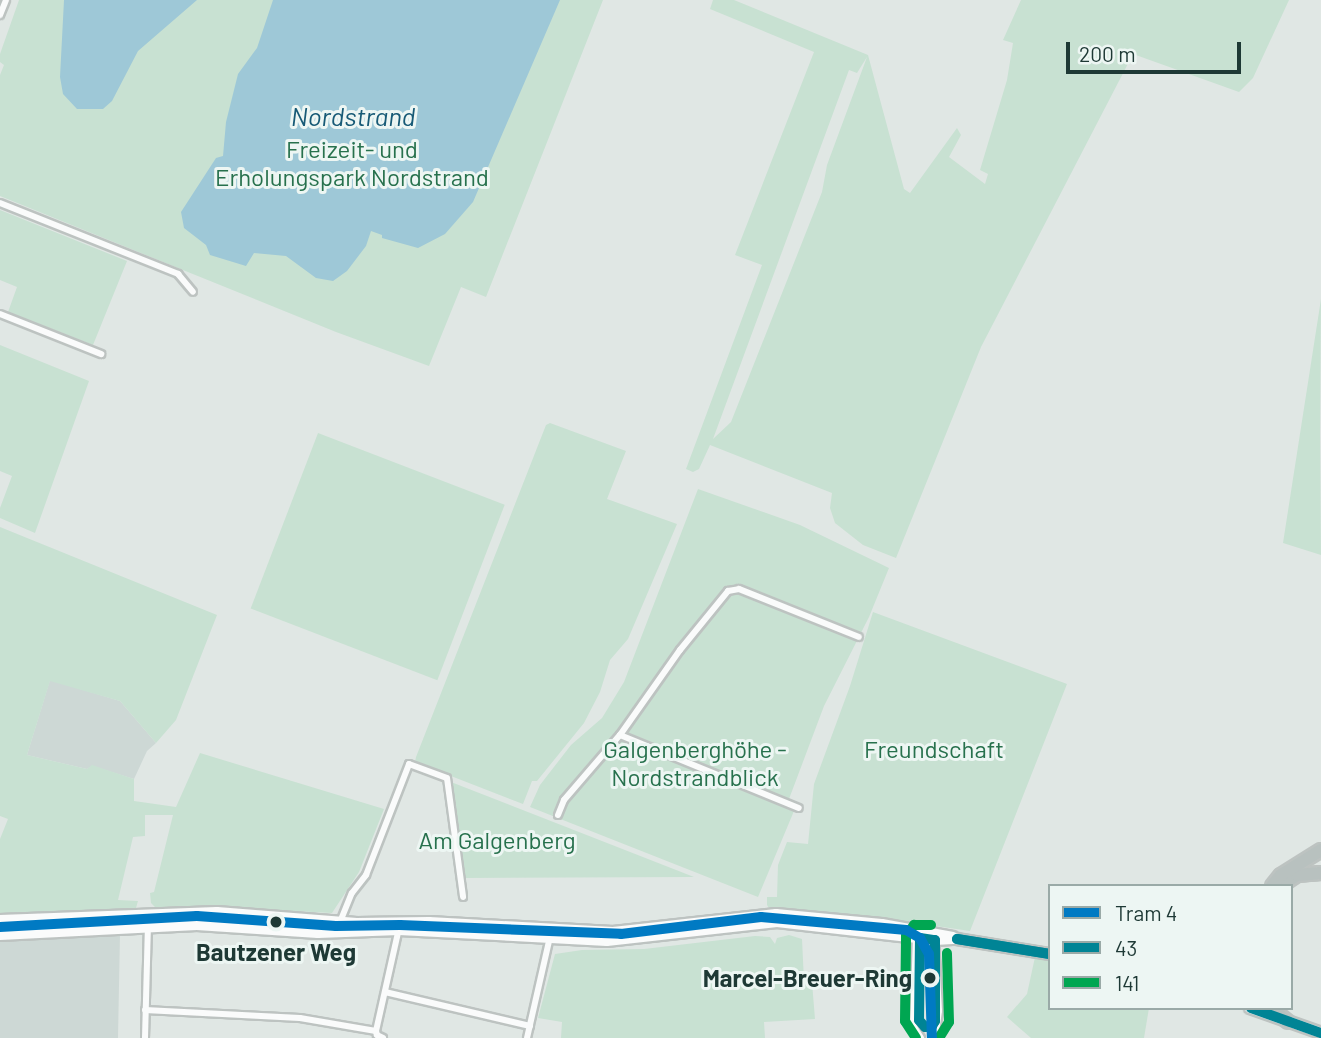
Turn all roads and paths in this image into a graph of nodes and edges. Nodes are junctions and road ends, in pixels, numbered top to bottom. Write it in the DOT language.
graph roads {
  1 [pos="6,0"];
  2 [pos="0,15"];
  3 [pos="0,203"];
  4 [pos="193,292"];
  5 [pos="0,314"];
  6 [pos="101,355"];
  7 [pos="859,637"];
  8 [pos="620,735"];
  9 [pos="799,808"];
  10 [pos="558,815"];
  11 [pos="1321,850"];
  12 [pos="1321,873"];
  13 [pos="1274,884"];
  14 [pos="1286,884"];
  15 [pos="463,897"];
  16 [pos="146,914"];
  17 [pos="0,920"];
  18 [pos="400,926"];
  19 [pos="148,927"];
  20 [pos="340,928"];
  21 [pos="551,933"];
  22 [pos="930,934"];
  23 [pos="0,935"];
  24 [pos="915,937"];
  25 [pos="1048,954"];
  26 [pos="385,992"];
  27 [pos="145,1010"];
  28 [pos="1255,1010"];
  29 [pos="1273,1010"];
  30 [pos="1288,1022"];
  31 [pos="529,1033"];
  32 [pos="1321,1033"];
  33 [pos="379,1035"];
  34 [pos="145,1038"];
  35 [pos="921,1038"];
  36 [pos="935,1038"];
  1 -- 2 [label="street"];
  3 -- 4 [label="street"];
  5 -- 6 [label="street"];
  7 -- 8 [label="street"];
  8 -- 9 [label="street"];
  8 -- 10 [label="street"];
  11 -- 13 [label="highway"];
  12 -- 14 [label="highway"];
  15 -- 20 [label="street"];
  16 -- 17 [label="main road"];
  16 -- 19 [label="main road"];
  16 -- 20 [label="main road"];
  18 -- 20 [label="main road"];
  18 -- 21 [label="main road"];
  18 -- 26 [label="street"];
  19 -- 20 [label="main road"];
  19 -- 23 [label="main road"];
  19 -- 27 [label="street"];
  21 -- 22 [label="main road"];
  21 -- 24 [label="main road"];
  21 -- 31 [label="street"];
  22 -- 24 [label="main road"];
  22 -- 24 [label="street"];
  22 -- 25 [label="main road"];
  22 -- 36 [label="street"];
  24 -- 35 [label="street"];
  26 -- 31 [label="street"];
  26 -- 33 [label="street"];
  27 -- 33 [label="street"];
  27 -- 34 [label="street"];
  28 -- 30 [label="main road"];
  29 -- 30 [label="highway"];
  30 -- 32 [label="main road"];
}
